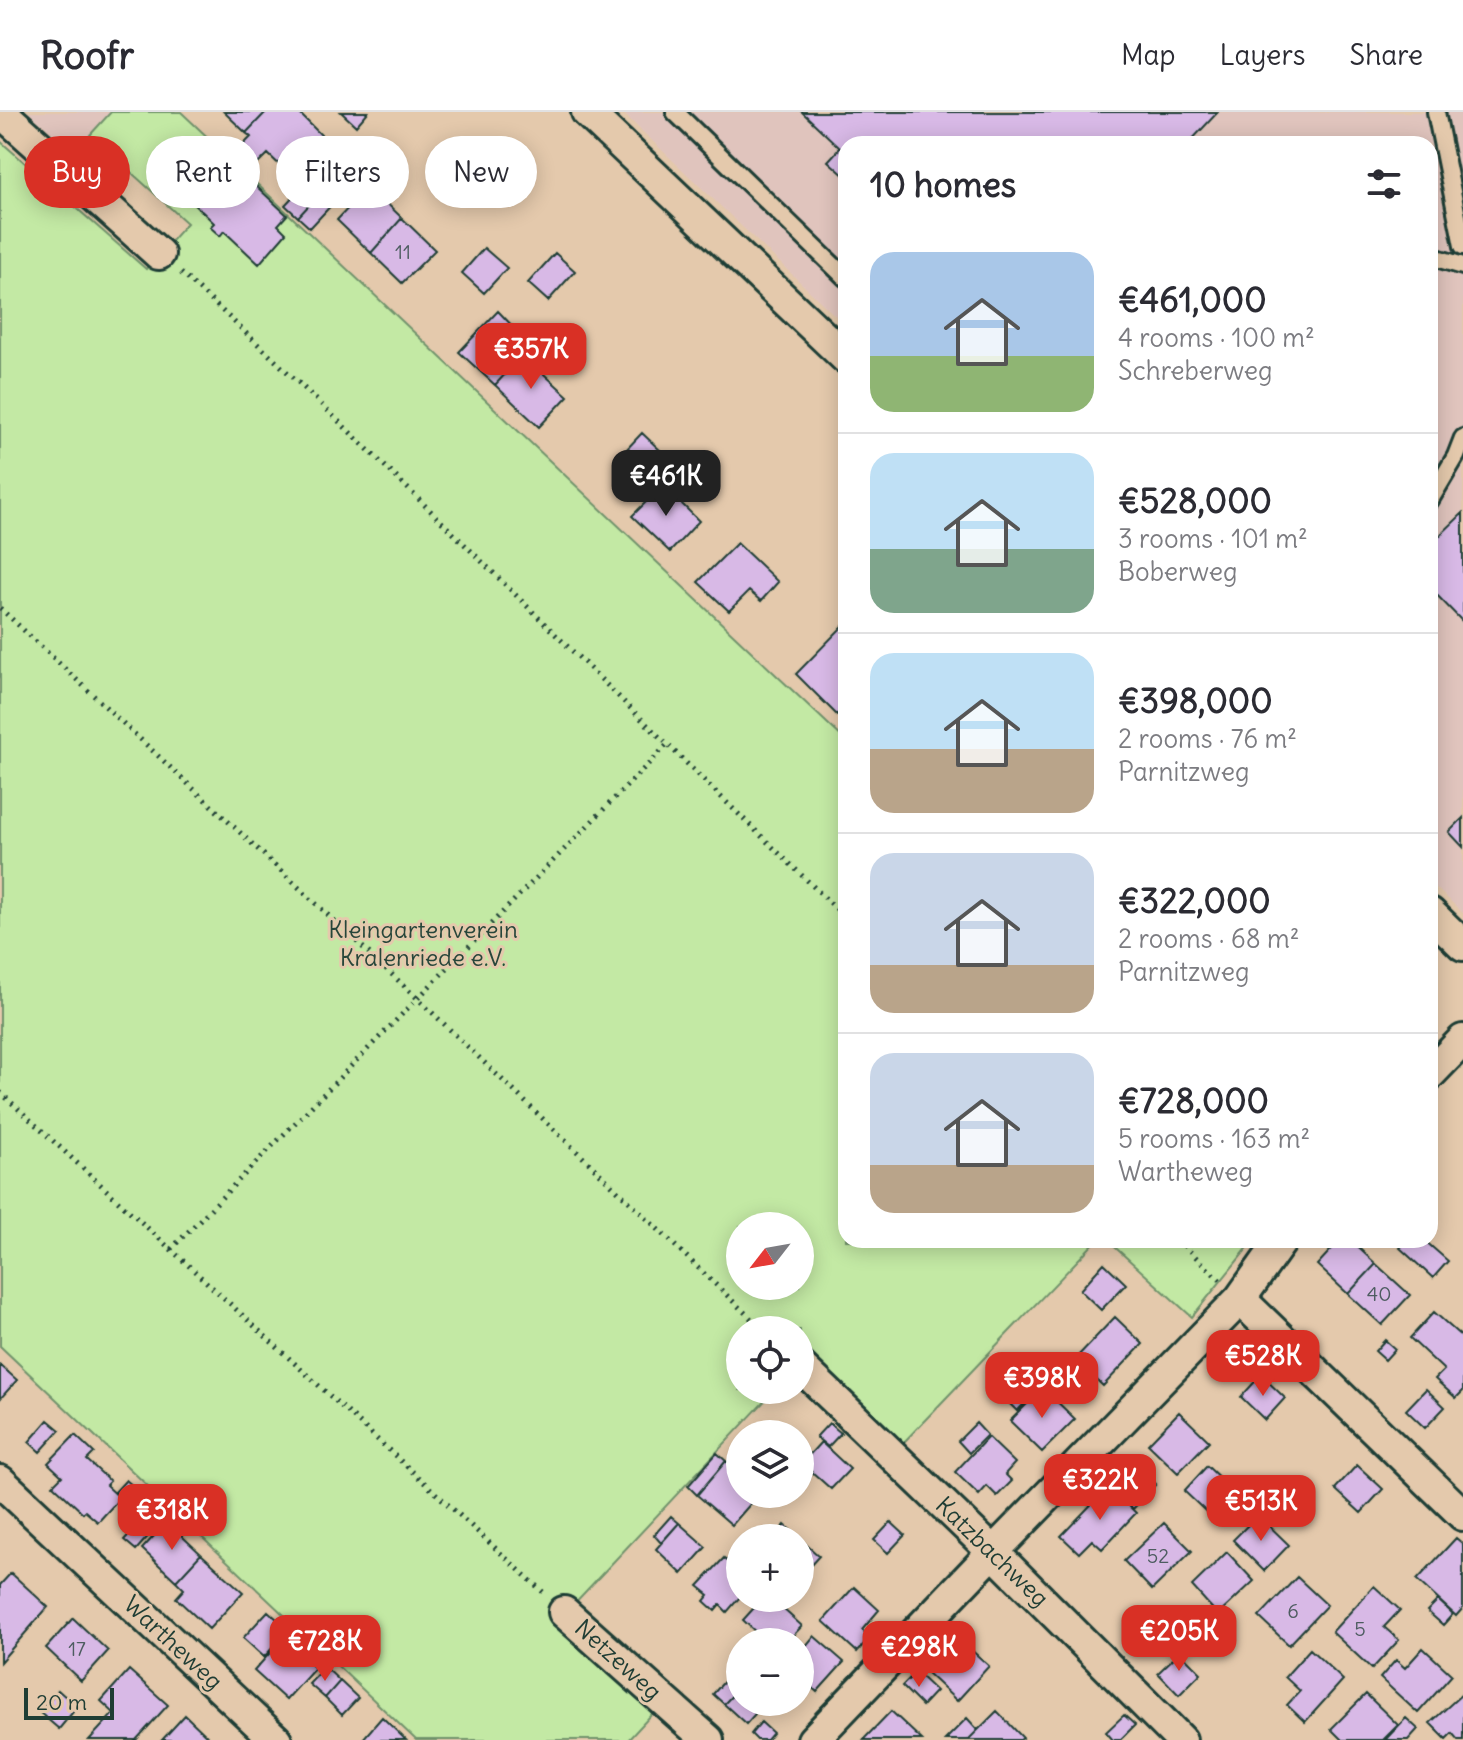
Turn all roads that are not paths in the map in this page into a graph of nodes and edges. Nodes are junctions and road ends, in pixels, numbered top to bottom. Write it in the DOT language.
graph roads {
  1 [pos="1,112"];
  2 [pos="587,112"];
  3 [pos="675,112"];
  4 [pos="1436,112"];
  5 [pos="1463,246"];
  6 [pos="159,254"];
  7 [pos="1438,258"];
  8 [pos="1463,266"];
  9 [pos="838,270"];
  10 [pos="838,350"];
  11 [pos="1463,438"];
  12 [pos="1438,486"];
  13 [pos="1438,921"];
  14 [pos="1463,945"];
  15 [pos="1463,1040"];
  16 [pos="1438,1066"];
  17 [pos="1274,1248"];
  18 [pos="1231,1290"];
  19 [pos="814,1379"];
  20 [pos="0,1481"];
  21 [pos="1463,1515"];
  22 [pos="993,1552"];
  23 [pos="564,1612"];
  24 [pos="276,1740"];
  25 [pos="708,1740"];
  26 [pos="813,1740"];
  27 [pos="1181,1740"];
  1 -- 6 [label="street"];
  2 -- 10 [label="street"];
  3 -- 9 [label="lane"];
  4 -- 5 [label="lane"];
  7 -- 8 [label="lane"];
  11 -- 12 [label="lane"];
  13 -- 14 [label="street"];
  15 -- 16 [label="street"];
  17 -- 18 [label="street"];
  18 -- 21 [label="street"];
  18 -- 22 [label="street"];
  19 -- 22 [label="street, Katzbachweg"];
  20 -- 24 [label="street, Wartheweg"];
  22 -- 26 [label="street"];
  22 -- 27 [label="street, Katzbachweg"];
  23 -- 25 [label="street, Netzeweg"];
}
